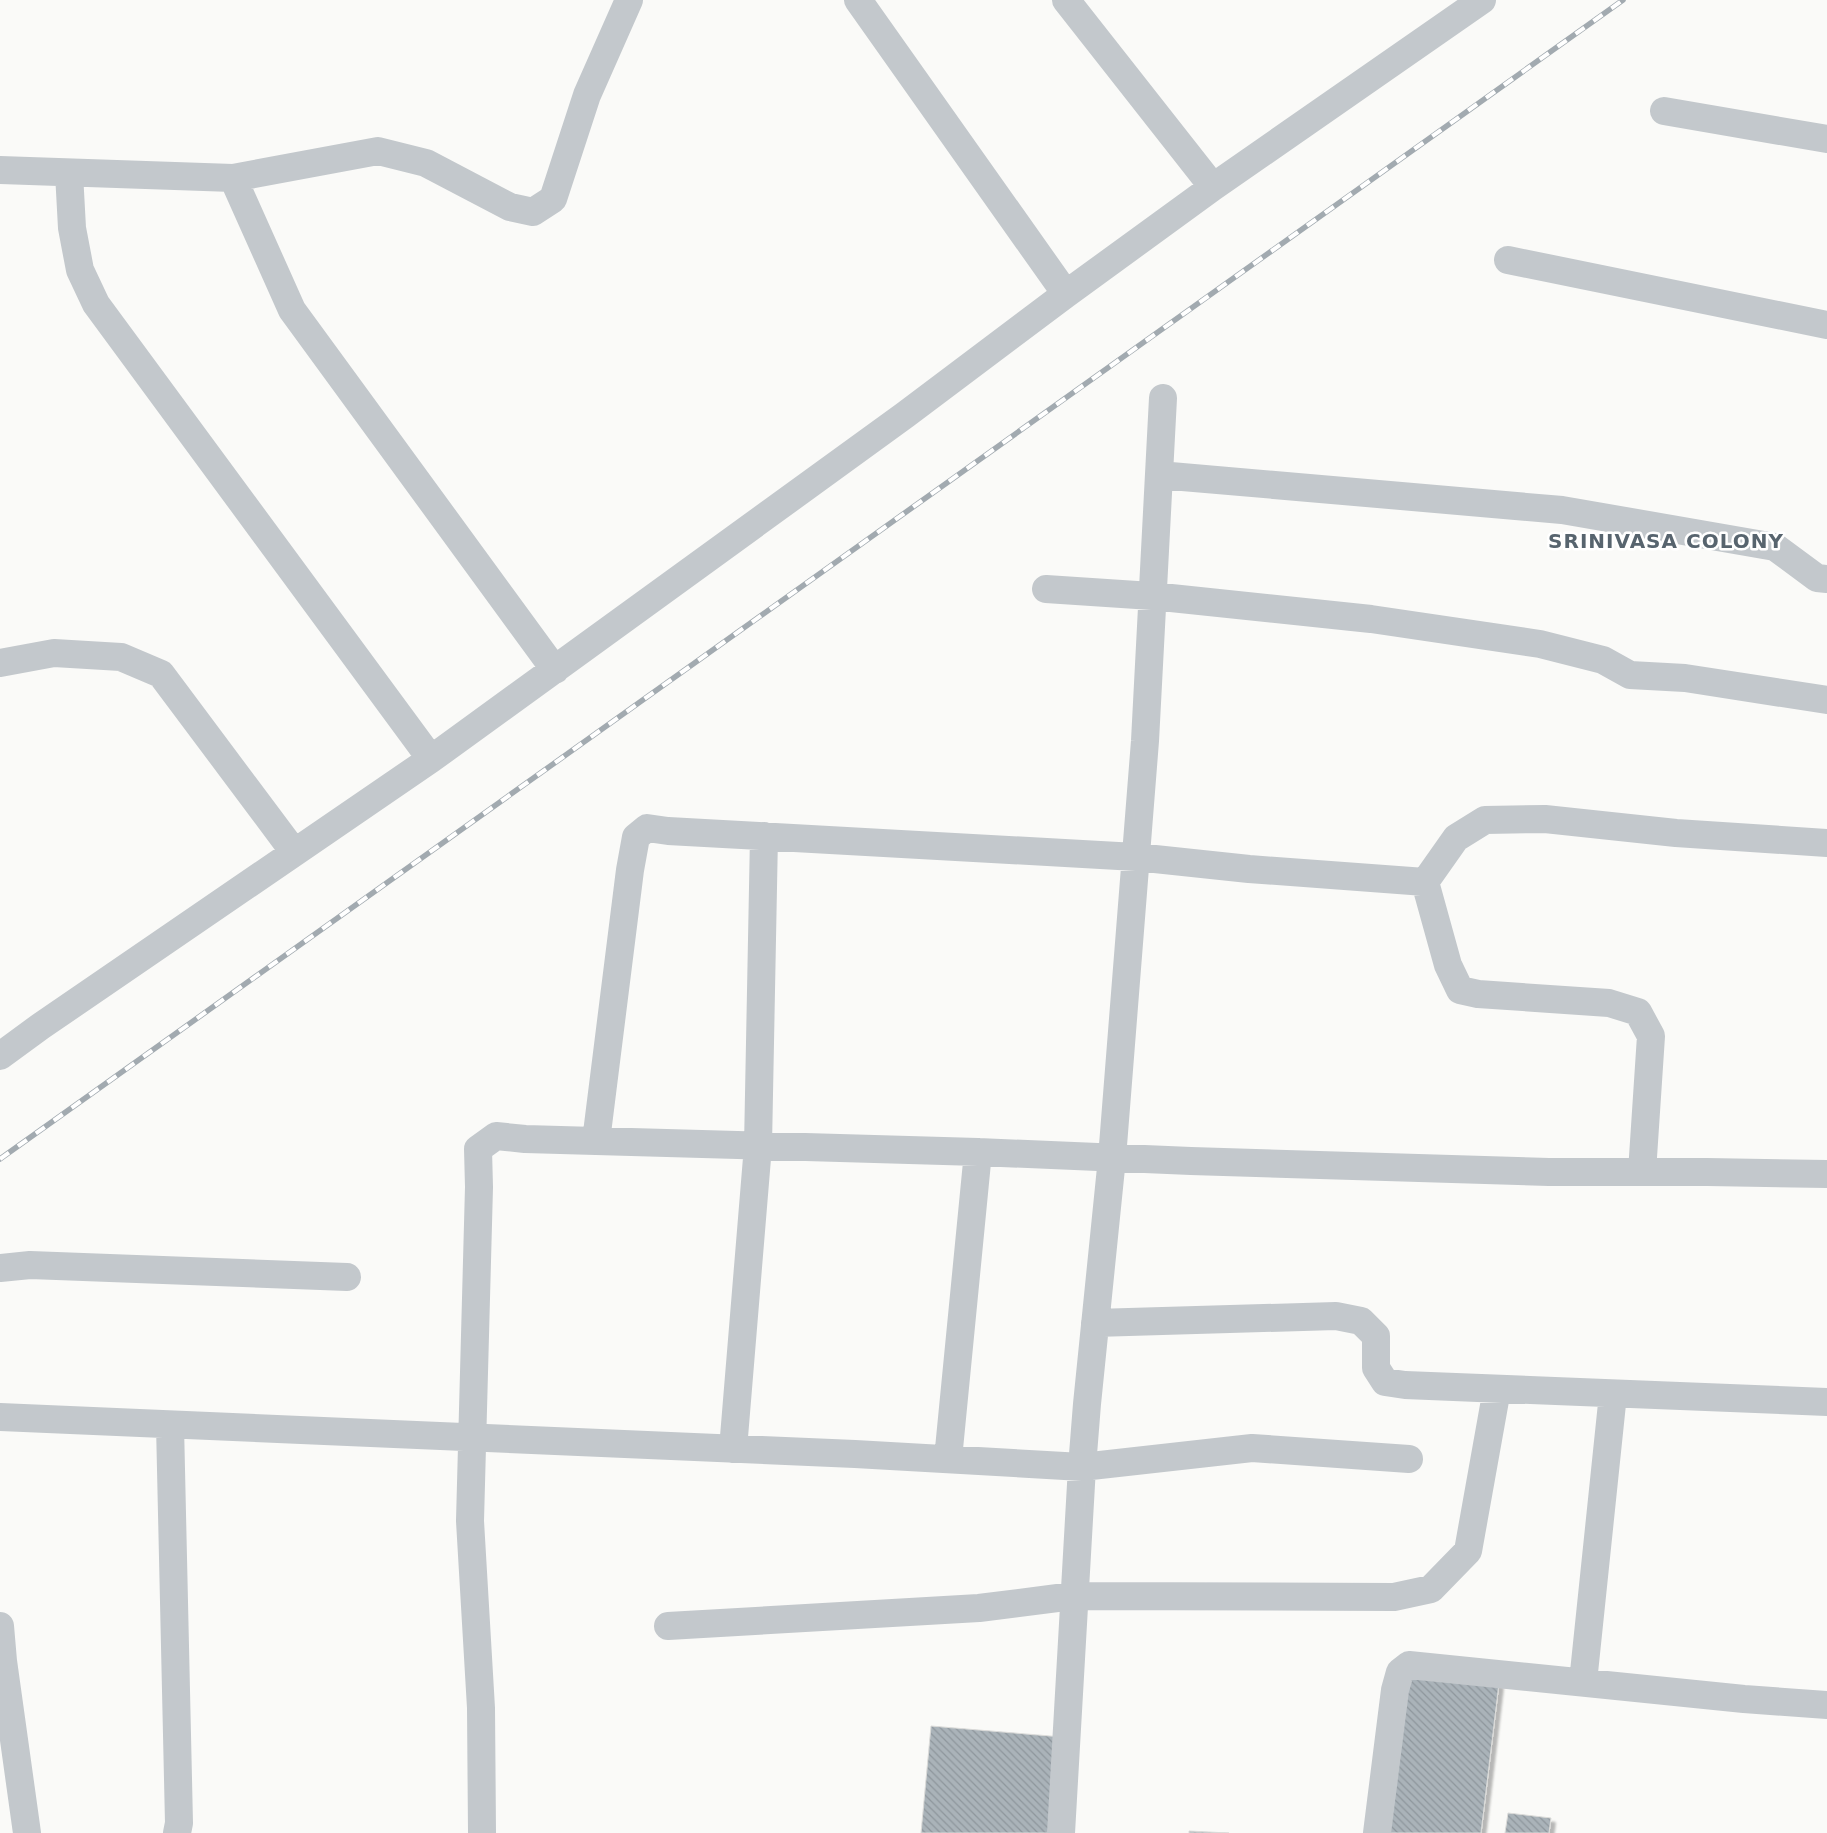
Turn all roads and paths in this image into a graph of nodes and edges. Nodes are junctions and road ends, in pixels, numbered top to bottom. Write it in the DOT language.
graph roads {
  1 [pos="629,0"];
  2 [pos="1066,0"];
  3 [pos="867,3"];
  4 [pos="1468,4"];
  5 [pos="1664,111"];
  6 [pos="1827,140"];
  7 [pos="0,170"];
  8 [pos="69,172"];
  9 [pos="232,178"];
  10 [pos="1213,187"];
  11 [pos="1508,260"];
  12 [pos="1066,294"];
  13 [pos="1827,325"];
  14 [pos="1163,398"];
  15 [pos="1159,475"];
  16 [pos="1827,579"];
  17 [pos="1046,589"];
  18 [pos="1152,596"];
  19 [pos="0,663"];
  20 [pos="555,670"];
  21 [pos="1827,700"];
  22 [pos="431,759"];
  23 [pos="764,836"];
  24 [pos="1827,843"];
  25 [pos="294,852"];
  26 [pos="1136,857"];
  27 [pos="1426,882"];
  28 [pos="0,1056"];
  29 [pos="596,1141"];
  30 [pos="758,1146"];
  31 [pos="978,1152"];
  32 [pos="1112,1158"];
  33 [pos="1642,1172"];
  34 [pos="1827,1174"];
  35 [pos="0,1268"];
  36 [pos="347,1277"];
  37 [pos="1095,1323"];
  38 [pos="1497,1389"];
  39 [pos="1613,1394"];
  40 [pos="1827,1402"];
  41 [pos="0,1417"];
  42 [pos="170,1425"];
  43 [pos="472,1438"];
  44 [pos="733,1449"];
  45 [pos="948,1459"];
  46 [pos="1409,1459"];
  47 [pos="1082,1467"];
  48 [pos="1074,1596"];
  49 [pos="0,1626"];
  50 [pos="668,1626"];
  51 [pos="1583,1682"];
  52 [pos="1827,1705"];
  53 [pos="27,1833"];
  54 [pos="177,1833"];
  55 [pos="482,1833"];
  56 [pos="1061,1833"];
  57 [pos="1377,1833"];
  1 -- 9 [label="street"];
  2 -- 10 [label="street"];
  3 -- 12 [label="street"];
  4 -- 10 [label="street"];
  5 -- 6 [label="street"];
  7 -- 8 [label="street"];
  8 -- 9 [label="street"];
  8 -- 22 [label="street"];
  9 -- 20 [label="street"];
  10 -- 12 [label="street"];
  11 -- 13 [label="street"];
  12 -- 20 [label="street"];
  14 -- 15 [label="street"];
  15 -- 16 [label="street"];
  15 -- 18 [label="street"];
  17 -- 18 [label="street"];
  18 -- 21 [label="street"];
  18 -- 26 [label="street"];
  19 -- 25 [label="street"];
  20 -- 22 [label="street"];
  22 -- 25 [label="street"];
  23 -- 26 [label="street"];
  23 -- 29 [label="street"];
  23 -- 30 [label="street"];
  24 -- 27 [label="street"];
  25 -- 28 [label="street"];
  26 -- 27 [label="street"];
  26 -- 32 [label="street"];
  27 -- 33 [label="street"];
  29 -- 30 [label="street"];
  29 -- 43 [label="street"];
  30 -- 31 [label="street"];
  30 -- 44 [label="street"];
  31 -- 32 [label="street"];
  31 -- 45 [label="street"];
  32 -- 33 [label="street"];
  32 -- 37 [label="street"];
  33 -- 34 [label="street"];
  35 -- 36 [label="street"];
  37 -- 38 [label="street"];
  37 -- 47 [label="street"];
  38 -- 39 [label="street"];
  38 -- 48 [label="street"];
  39 -- 40 [label="street"];
  39 -- 51 [label="street"];
  41 -- 42 [label="street"];
  42 -- 43 [label="street"];
  42 -- 54 [label="street"];
  43 -- 44 [label="street"];
  43 -- 55 [label="street"];
  44 -- 45 [label="street"];
  45 -- 47 [label="street"];
  46 -- 47 [label="street"];
  47 -- 48 [label="street"];
  48 -- 50 [label="street"];
  48 -- 56 [label="street"];
  49 -- 53 [label="street"];
  51 -- 52 [label="street"];
  51 -- 57 [label="street"];
}
